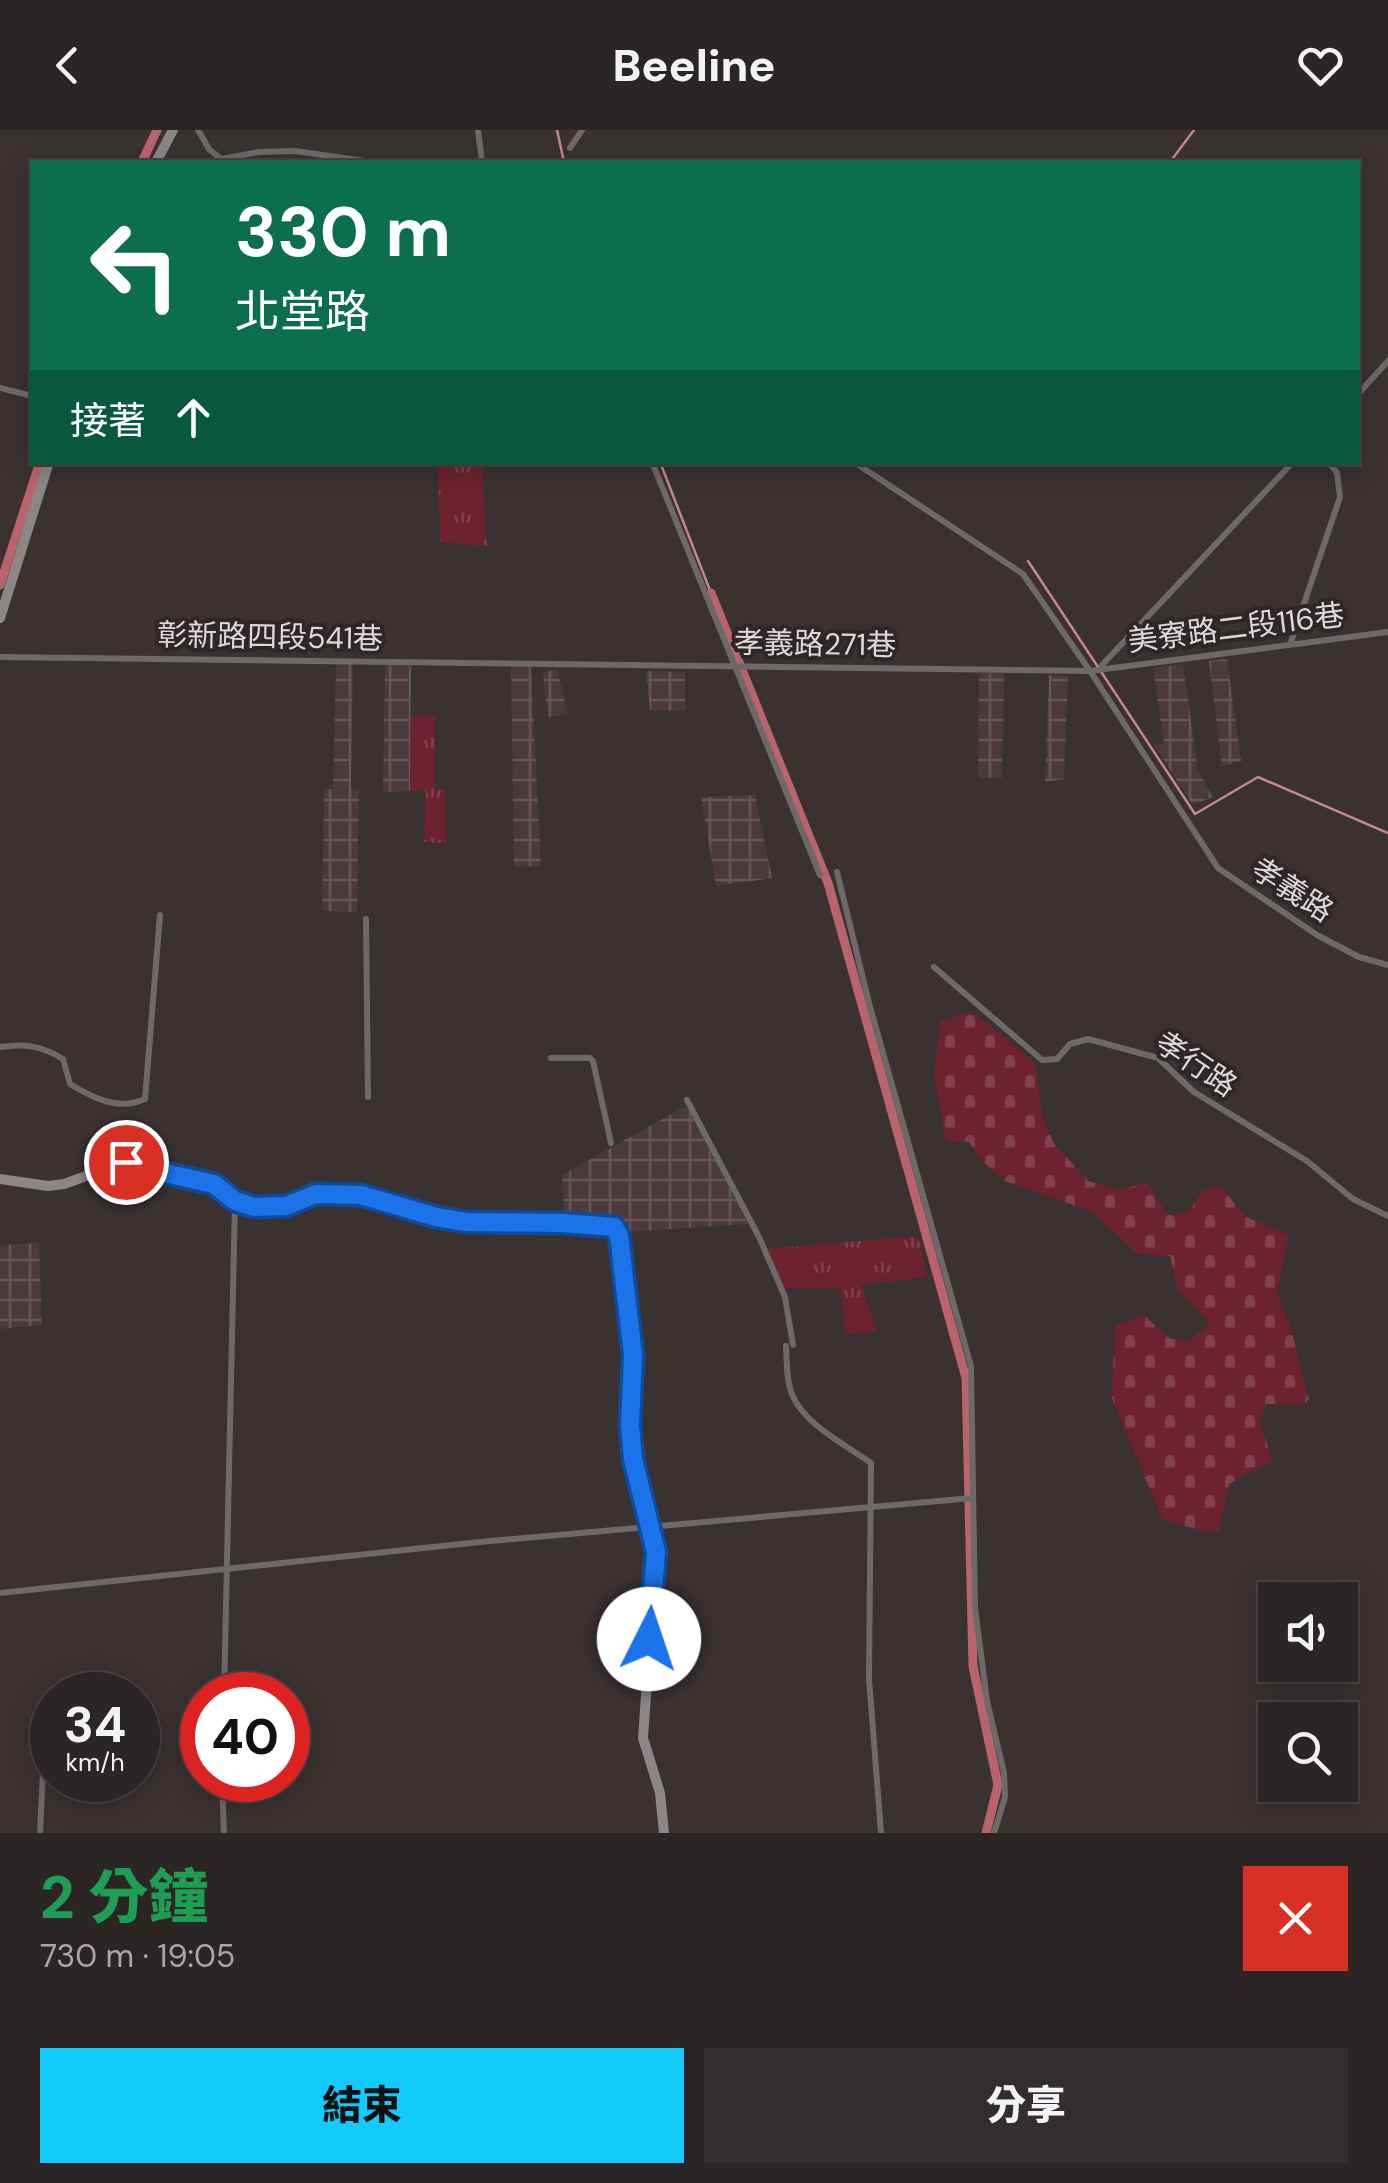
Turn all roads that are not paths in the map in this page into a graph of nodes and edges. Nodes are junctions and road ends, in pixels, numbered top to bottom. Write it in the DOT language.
graph roads {
  1 [pos="173,130"];
  2 [pos="198,130"];
  3 [pos="478,130"];
  4 [pos="582,130"];
  5 [pos="570,148"];
  6 [pos="157,160"];
  7 [pos="220,160"];
  8 [pos="225,160"];
  9 [pos="357,160"];
  10 [pos="482,160"];
  11 [pos="1388,362"];
  12 [pos="0,388"];
  13 [pos="1360,392"];
  14 [pos="30,396"];
  15 [pos="48,465"];
  16 [pos="653,465"];
  17 [pos="859,465"];
  18 [pos="1290,465"];
  19 [pos="1331,465"];
  20 [pos="0,618"];
  21 [pos="1388,632"];
  22 [pos="1290,645"];
  23 [pos="0,657"];
  24 [pos="538,663"];
  25 [pos="734,665"];
  26 [pos="1100,667"];
  27 [pos="1090,670"];
  28 [pos="836,872"];
  29 [pos="820,876"];
  30 [pos="160,915"];
  31 [pos="366,919"];
  32 [pos="1388,965"];
  33 [pos="934,967"];
  34 [pos="0,1047"];
  35 [pos="551,1058"];
  36 [pos="368,1097"];
  37 [pos="688,1100"];
  38 [pos="611,1143"];
  39 [pos="0,1180"];
  40 [pos="235,1201"];
  41 [pos="1388,1216"];
  42 [pos="973,1498"];
  43 [pos="870,1507"];
  44 [pos="649,1528"];
  45 [pos="228,1570"];
  46 [pos="0,1593"];
  47 [pos="225,1672"];
  48 [pos="42,1802"];
  49 [pos="223,1802"];
  50 [pos="40,1833"];
  51 [pos="224,1833"];
  52 [pos="664,1833"];
  53 [pos="881,1833"];
  54 [pos="994,1833"];
  1 -- 6 [label="street"];
  2 -- 7 [label="street"];
  3 -- 10 [label="street"];
  4 -- 5 [label="street"];
  8 -- 9 [label="street"];
  11 -- 13 [label="street"];
  12 -- 14 [label="street"];
  15 -- 20 [label="street"];
  16 -- 25 [label="street"];
  17 -- 27 [label="street, 孝義路"];
  18 -- 26 [label="street"];
  19 -- 22 [label="street"];
  21 -- 22 [label="street, 美寮路二段116巷"];
  22 -- 26 [label="street, 美寮路二段116巷"];
  23 -- 24 [label="street, 彰新路四段541巷"];
  24 -- 25 [label="street, 孝義路271巷"];
  25 -- 27 [label="street, 孝義路271巷"];
  25 -- 29 [label="street"];
  26 -- 27 [label="street, 美寮路二段116巷"];
  27 -- 32 [label="street, 孝義路"];
  28 -- 42 [label="street"];
  30 -- 34 [label="street"];
  31 -- 36 [label="street"];
  33 -- 41 [label="street, 孝行路"];
  35 -- 38 [label="street"];
  37 -- 43 [label="street"];
  39 -- 40 [label="street"];
  40 -- 44 [label="street"];
  40 -- 45 [label="street"];
  42 -- 43 [label="street"];
  42 -- 54 [label="street"];
  43 -- 44 [label="street"];
  43 -- 53 [label="street"];
  44 -- 45 [label="street"];
  44 -- 52 [label="street"];
  45 -- 46 [label="street"];
  45 -- 47 [label="street"];
  48 -- 50 [label="street"];
  49 -- 51 [label="street"];
}
